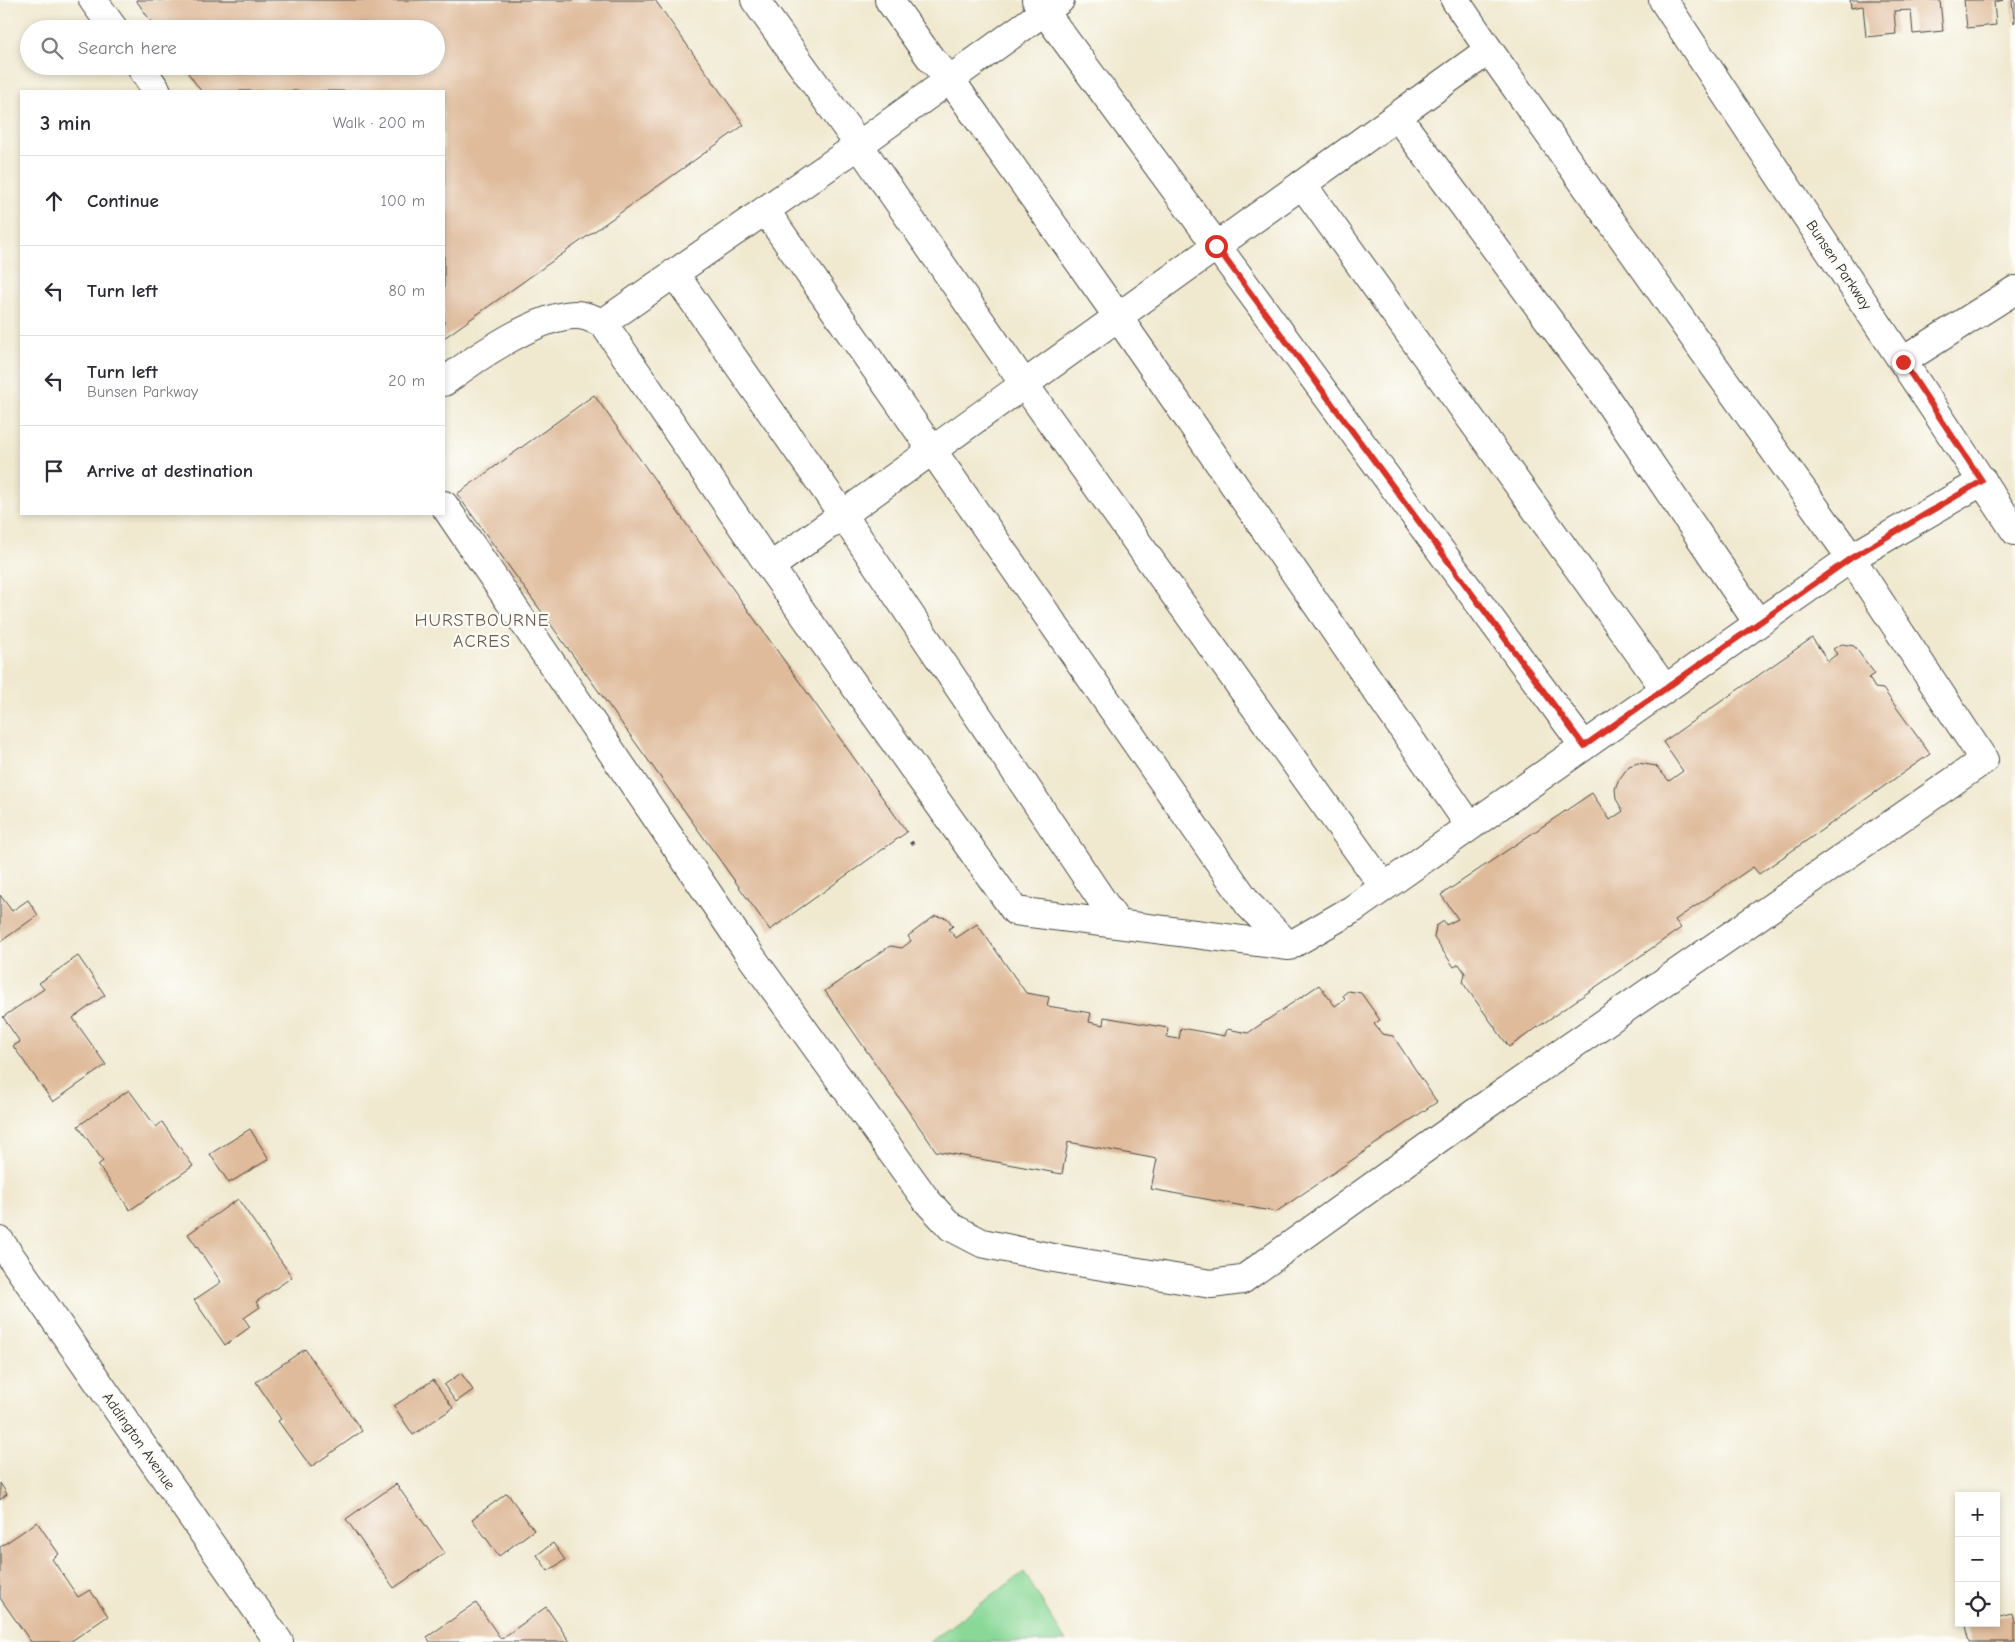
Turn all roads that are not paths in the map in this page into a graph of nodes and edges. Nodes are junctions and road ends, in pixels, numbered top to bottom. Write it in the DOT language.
graph roads {
  1 [pos="94,0"];
  2 [pos="754,0"];
  3 [pos="889,0"];
  4 [pos="1455,0"];
  5 [pos="1663,0"];
  6 [pos="1047,4"];
  7 [pos="108,20"];
  8 [pos="1489,50"];
  9 [pos="146,75"];
  10 [pos="950,79"];
  11 [pos="156,90"];
  12 [pos="1397,116"];
  13 [pos="859,145"];
  14 [pos="1302,184"];
  15 [pos="765,210"];
  16 [pos="1216,246"];
  17 [pos="674,273"];
  18 [pos="2015,290"];
  19 [pos="1118,317"];
  20 [pos="604,322"];
  21 [pos="1903,362"];
  22 [pos="445,381"];
  23 [pos="1024,384"];
  24 [pos="932,450"];
  25 [pos="1982,481"];
  26 [pos="445,506"];
  27 [pos="843,515"];
  28 [pos="2015,530"];
  29 [pos="1851,558"];
  30 [pos="770,567"];
  31 [pos="1758,623"];
  32 [pos="1665,688"];
  33 [pos="1584,746"];
  34 [pos="1470,826"];
  35 [pos="1384,887"];
  36 [pos="1118,924"];
  37 [pos="1289,946"];
  38 [pos="0,1241"];
  39 [pos="279,1642"];
  1 -- 7 [label="street"];
  2 -- 13 [label="street"];
  3 -- 10 [label="street"];
  4 -- 8 [label="street"];
  5 -- 21 [label="street, Bunsen Parkway"];
  6 -- 10 [label="street"];
  6 -- 16 [label="street"];
  8 -- 12 [label="street"];
  8 -- 29 [label="street"];
  9 -- 11 [label="street"];
  10 -- 13 [label="street"];
  10 -- 19 [label="street"];
  12 -- 14 [label="street"];
  12 -- 31 [label="street"];
  13 -- 15 [label="street"];
  13 -- 23 [label="street"];
  14 -- 16 [label="street"];
  14 -- 32 [label="street"];
  15 -- 17 [label="street"];
  15 -- 24 [label="street"];
  16 -- 19 [label="street"];
  16 -- 33 [label="street"];
  17 -- 20 [label="street"];
  17 -- 27 [label="street"];
  18 -- 21 [label="street"];
  19 -- 23 [label="street"];
  19 -- 34 [label="street"];
  20 -- 22 [label="street"];
  20 -- 30 [label="street"];
  21 -- 25 [label="street, Bunsen Parkway"];
  23 -- 24 [label="street"];
  23 -- 35 [label="street"];
  24 -- 27 [label="street"];
  24 -- 37 [label="street"];
  25 -- 28 [label="street, Bunsen Parkway"];
  25 -- 29 [label="street"];
  26 -- 29 [label="street"];
  27 -- 30 [label="street"];
  27 -- 36 [label="street"];
  29 -- 31 [label="street"];
  30 -- 36 [label="street"];
  31 -- 32 [label="street"];
  32 -- 33 [label="street"];
  33 -- 34 [label="street"];
  34 -- 35 [label="street"];
  35 -- 37 [label="street"];
  36 -- 37 [label="street"];
  38 -- 39 [label="street, Addington Avenue"];
}
